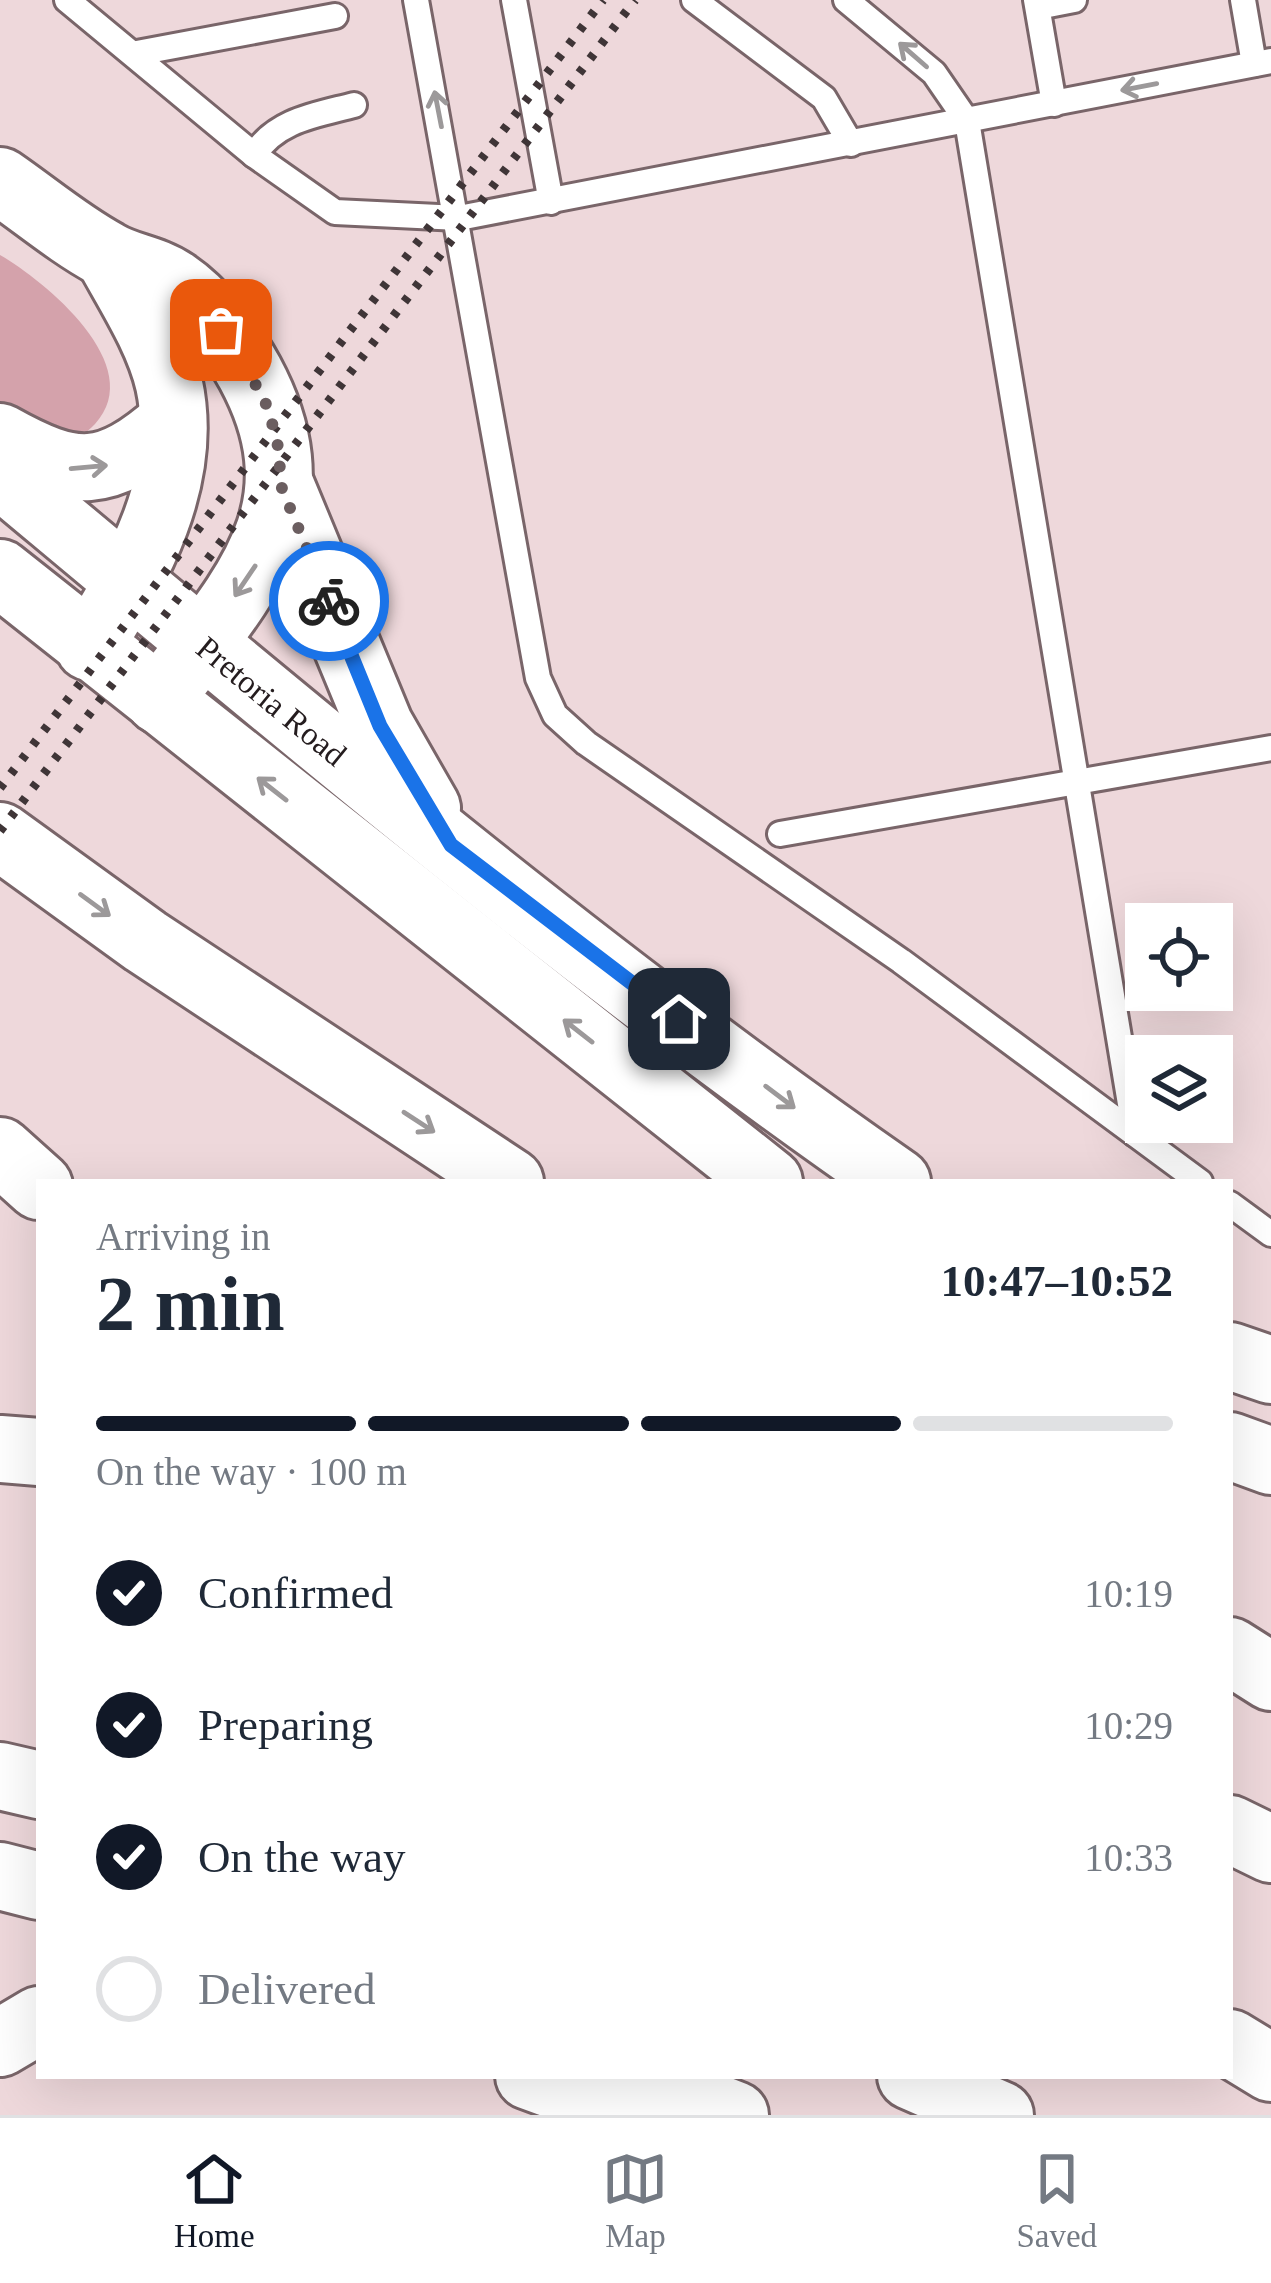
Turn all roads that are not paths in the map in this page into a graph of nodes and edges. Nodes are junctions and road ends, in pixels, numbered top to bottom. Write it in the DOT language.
graph roads {
  1 [pos="67,0"];
  2 [pos="416,0"];
  3 [pos="514,0"];
  4 [pos="694,0"];
  5 [pos="846,0"];
  6 [pos="1074,0"];
  7 [pos="1244,0"];
  8 [pos="1037,3"];
  9 [pos="335,16"];
  10 [pos="137,53"];
  11 [pos="1263,62"];
  12 [pos="1054,104"];
  13 [pos="354,105"];
  14 [pos="967,121"];
  15 [pos="851,144"];
  16 [pos="254,155"];
  17 [pos="0,181"];
  18 [pos="550,202"];
  19 [pos="459,218"];
  20 [pos="110,257"];
  21 [pos="172,422"];
  22 [pos="0,437"];
  23 [pos="0,474"];
  24 [pos="282,489"];
  25 [pos="0,573"];
  26 [pos="130,582"];
  27 [pos="200,644"];
  28 [pos="89,647"];
  29 [pos="159,700"];
  30 [pos="1271,748"];
  31 [pos="1077,782"];
  32 [pos="781,834"];
  33 [pos="0,836"];
  34 [pos="451,845"];
  35 [pos="1125,1073"];
  36 [pos="1125,1127"];
  37 [pos="1147,1143"];
  38 [pos="0,1151"];
  39 [pos="505,1179"];
  40 [pos="765,1179"];
  41 [pos="893,1179"];
  42 [pos="1196,1179"];
  43 [pos="36,1183"];
  44 [pos="1233,1206"];
  45 [pos="1271,1234"];
  46 [pos="1233,1357"];
  47 [pos="1271,1370"];
  48 [pos="1233,1447"];
  49 [pos="0,1448"];
  50 [pos="36,1452"];
  51 [pos="1271,1461"];
  52 [pos="1233,1653"];
  53 [pos="1271,1677"];
  54 [pos="0,1776"];
  55 [pos="36,1784"];
  56 [pos="1233,1830"];
  57 [pos="1271,1849"];
  58 [pos="0,1876"];
  59 [pos="36,1885"];
  60 [pos="36,1981"];
  61 [pos="0,1996"];
  62 [pos="36,2022"];
  63 [pos="0,2043"];
  64 [pos="1233,2045"];
  65 [pos="1271,2068"];
  66 [pos="537,2079"];
  67 [pos="643,2079"];
  68 [pos="917,2079"];
  69 [pos="636,2115"];
  70 [pos="735,2115"];
  71 [pos="1000,2115"];
  1 -- 10 [label="lane"];
  19 -- 2 [label="lane, one-way"];
  3 -- 18 [label="lane"];
  4 -- 15 [label="lane"];
  14 -- 5 [label="lane, one-way"];
  6 -- 8 [label="lane"];
  7 -- 11 [label="lane"];
  8 -- 12 [label="lane"];
  9 -- 10 [label="lane"];
  10 -- 16 [label="lane"];
  11 -- 12 [label="lane, one-way"];
  12 -- 14 [label="lane"];
  13 -- 16 [label="lane"];
  14 -- 15 [label="lane"];
  14 -- 31 [label="lane"];
  15 -- 18 [label="lane"];
  16 -- 19 [label="lane"];
  17 -- 20 [label="main road"];
  18 -- 19 [label="lane"];
  19 -- 36 [label="lane"];
  20 -- 21 [label="main road"];
  20 -- 24 [label="main road"];
  22 -- 21 [label="main road, one-way"];
  21 -- 26 [label="main road"];
  23 -- 26 [label="main road, Pretoria Road"];
  24 -- 27 [label="main road, one-way"];
  24 -- 34 [label="main road"];
  25 -- 28 [label="main road, Pretoria Road"];
  26 -- 27 [label="main road, Pretoria Road"];
  26 -- 28 [label="main road"];
  27 -- 29 [label="main road"];
  27 -- 34 [label="main road, Pretoria Road"];
  28 -- 29 [label="main road, Pretoria Road"];
  40 -- 29 [label="main road, Pretoria Road, one-way"];
  30 -- 31 [label="lane"];
  31 -- 32 [label="lane"];
  31 -- 35 [label="lane"];
  33 -- 39 [label="main road, one-way"];
  34 -- 41 [label="main road, Pretoria Road, one-way"];
  37 -- 42 [label="lane"];
  38 -- 43 [label="main road"];
  44 -- 45 [label="lane"];
  46 -- 47 [label="main road"];
  48 -- 51 [label="main road"];
  49 -- 50 [label="main road"];
  52 -- 53 [label="main road"];
  54 -- 55 [label="main road"];
  56 -- 57 [label="main road"];
  58 -- 59 [label="main road"];
  60 -- 61 [label="main road"];
  62 -- 63 [label="main road"];
  64 -- 65 [label="main road"];
  66 -- 69 [label="main road"];
  67 -- 70 [label="main road"];
  68 -- 71 [label="main road"];
}
